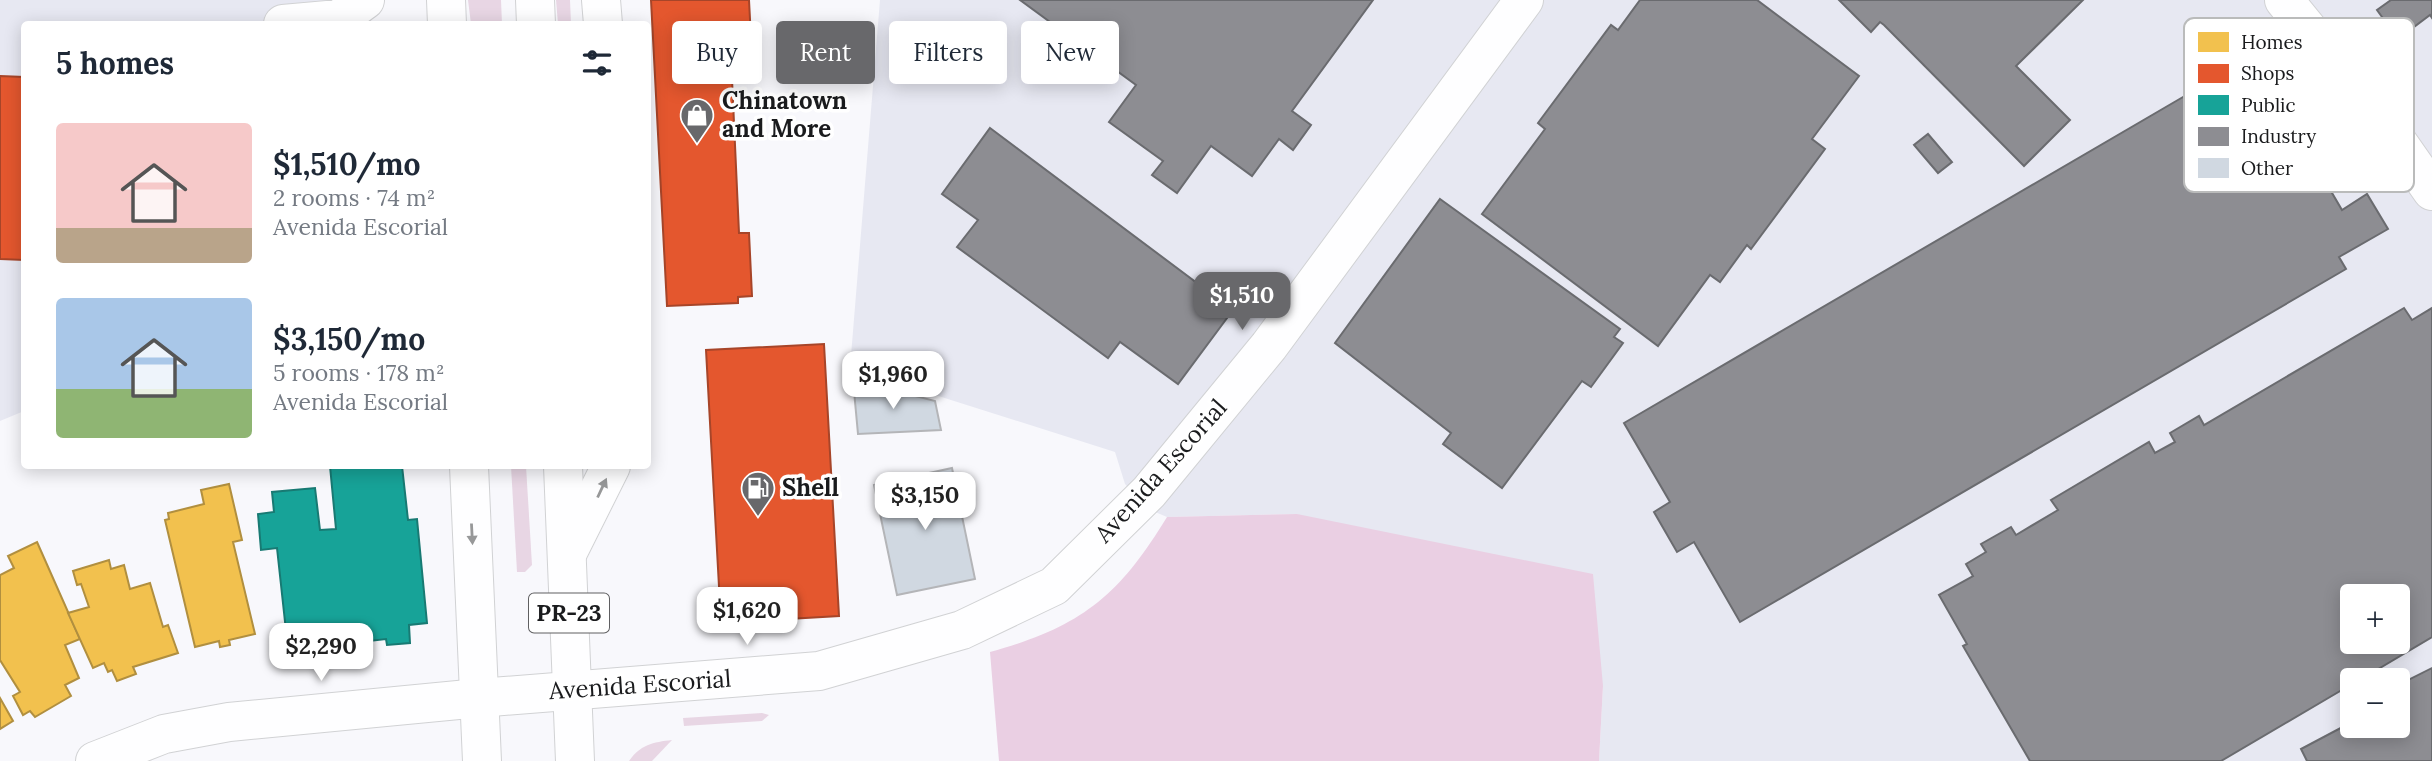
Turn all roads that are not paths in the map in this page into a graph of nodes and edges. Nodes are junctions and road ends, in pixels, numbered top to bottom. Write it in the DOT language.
graph roads {
  1 [pos="365,0"];
  2 [pos="446,0"];
  3 [pos="535,0"];
  4 [pos="601,0"];
  5 [pos="1524,0"];
  6 [pos="2284,0"];
  7 [pos="2299,18"];
  8 [pos="317,21"];
  9 [pos="447,21"];
  10 [pos="536,21"];
  11 [pos="603,21"];
  12 [pos="2414,165"];
  13 [pos="2432,191"];
  14 [pos="469,469"];
  15 [pos="563,469"];
  16 [pos="610,469"];
  17 [pos="568,552"];
  18 [pos="572,690"];
  19 [pos="479,698"];
  20 [pos="95,761"];
  21 [pos="482,761"];
  22 [pos="575,761"];
  1 -- 8 [label="street"];
  2 -- 9 [label="street"];
  3 -- 10 [label="street"];
  4 -- 11 [label="street"];
  5 -- 18 [label="street, Avenida Escorial"];
  6 -- 7 [label="street"];
  12 -- 13 [label="street"];
  14 -- 19 [label="street, one-way"];
  15 -- 17 [label="street, PR-23"];
  17 -- 16 [label="street, one-way"];
  17 -- 18 [label="street, PR-23"];
  18 -- 19 [label="street, Avenida Escorial"];
  18 -- 22 [label="street, PR-23"];
  19 -- 20 [label="street, Avenida Escorial"];
  19 -- 21 [label="street"];
}
